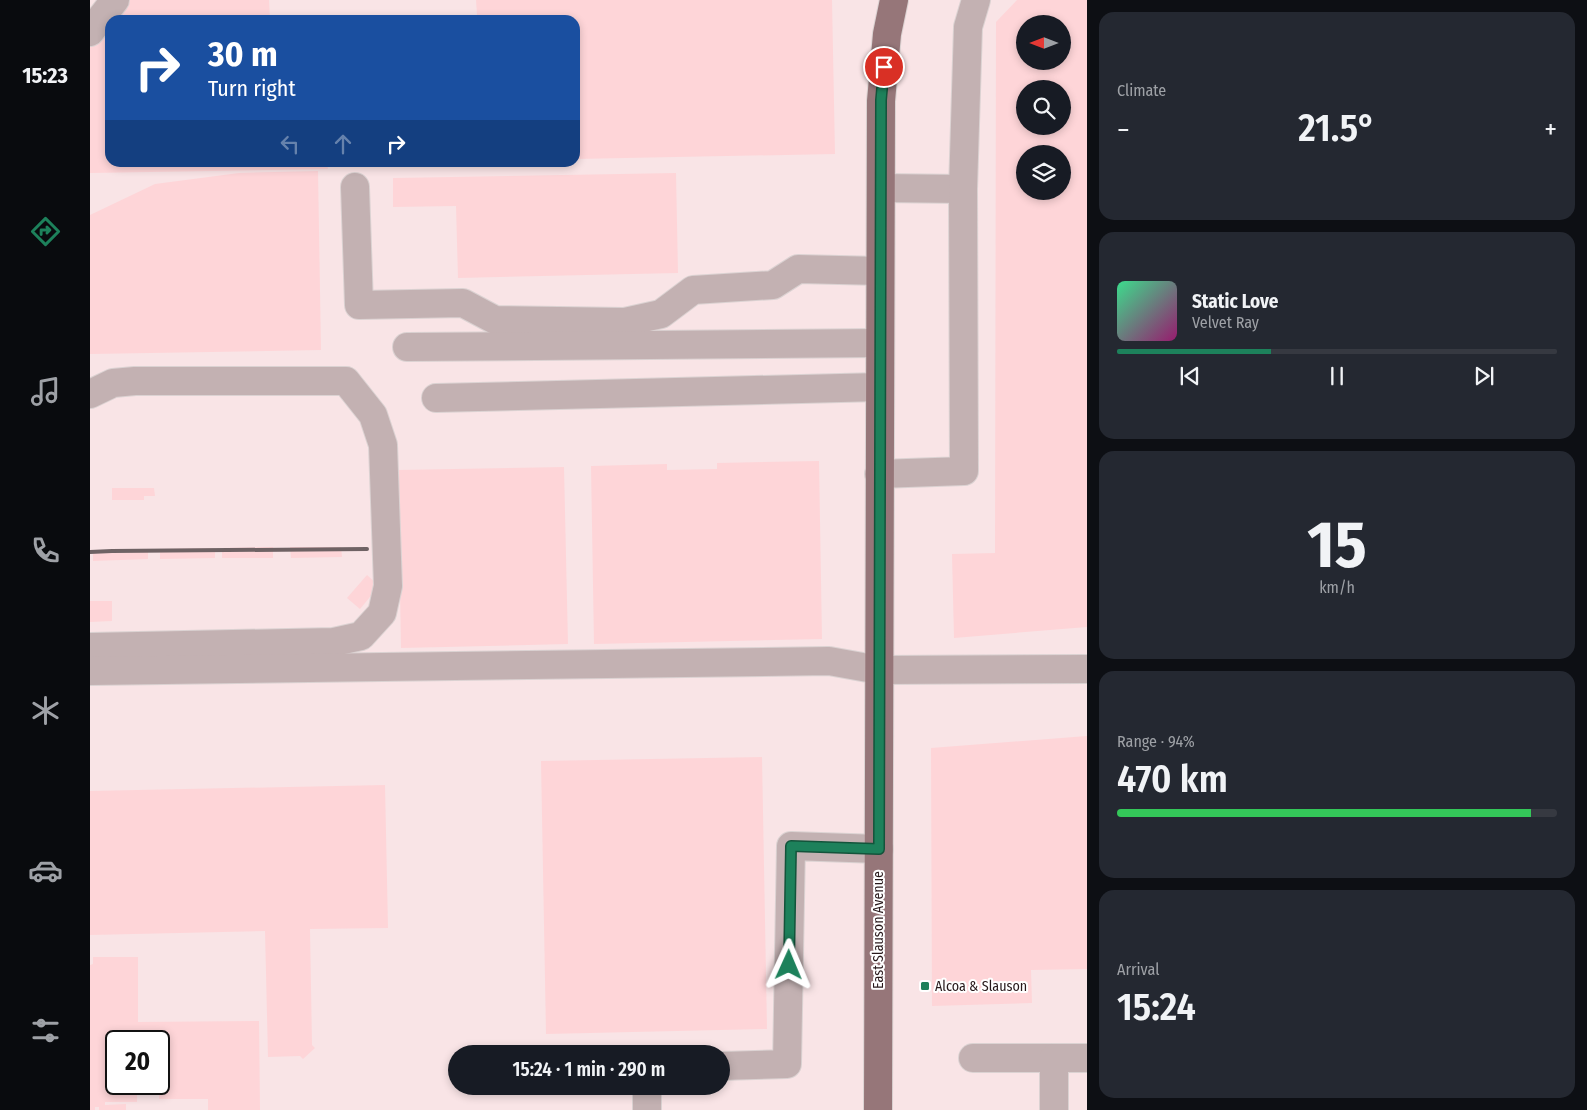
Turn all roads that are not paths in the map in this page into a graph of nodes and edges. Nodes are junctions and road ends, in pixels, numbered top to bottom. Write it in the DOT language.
graph roads {
  1 [pos="116,0"];
  2 [pos="894,0"];
  3 [pos="976,0"];
  4 [pos="90,32"];
  5 [pos="355,187"];
  6 [pos="881,188"];
  7 [pos="963,189"];
  8 [pos="880,271"];
  9 [pos="880,343"];
  10 [pos="407,347"];
  11 [pos="880,388"];
  12 [pos="90,394"];
  13 [pos="436,398"];
  14 [pos="879,474"];
  15 [pos="90,647"];
  16 [pos="1087,669"];
  17 [pos="879,670"];
  18 [pos="90,671"];
  19 [pos="879,849"];
  20 [pos="973,1058"];
  21 [pos="1054,1058"];
  22 [pos="1087,1058"];
  23 [pos="730,1066"];
  24 [pos="646,1095"];
  25 [pos="647,1110"];
  26 [pos="878,1110"];
  27 [pos="1054,1110"];
  1 -- 4 [label="lane"];
  2 -- 6 [label="main road, East Slauson Avenue"];
  3 -- 7 [label="lane"];
  5 -- 8 [label="lane"];
  6 -- 7 [label="lane"];
  6 -- 8 [label="main road, East Slauson Avenue"];
  7 -- 14 [label="lane"];
  8 -- 9 [label="main road, East Slauson Avenue"];
  9 -- 10 [label="lane"];
  9 -- 11 [label="main road, East Slauson Avenue"];
  11 -- 13 [label="lane"];
  11 -- 14 [label="main road, East Slauson Avenue"];
  12 -- 15 [label="lane"];
  14 -- 17 [label="main road, East Slauson Avenue"];
  16 -- 17 [label="lane"];
  17 -- 18 [label="lane"];
  17 -- 19 [label="main road, East Slauson Avenue"];
  19 -- 23 [label="lane"];
  19 -- 26 [label="main road, East Slauson Avenue"];
  20 -- 21 [label="lane"];
  21 -- 22 [label="lane"];
  21 -- 27 [label="lane"];
  24 -- 25 [label="lane"];
}
